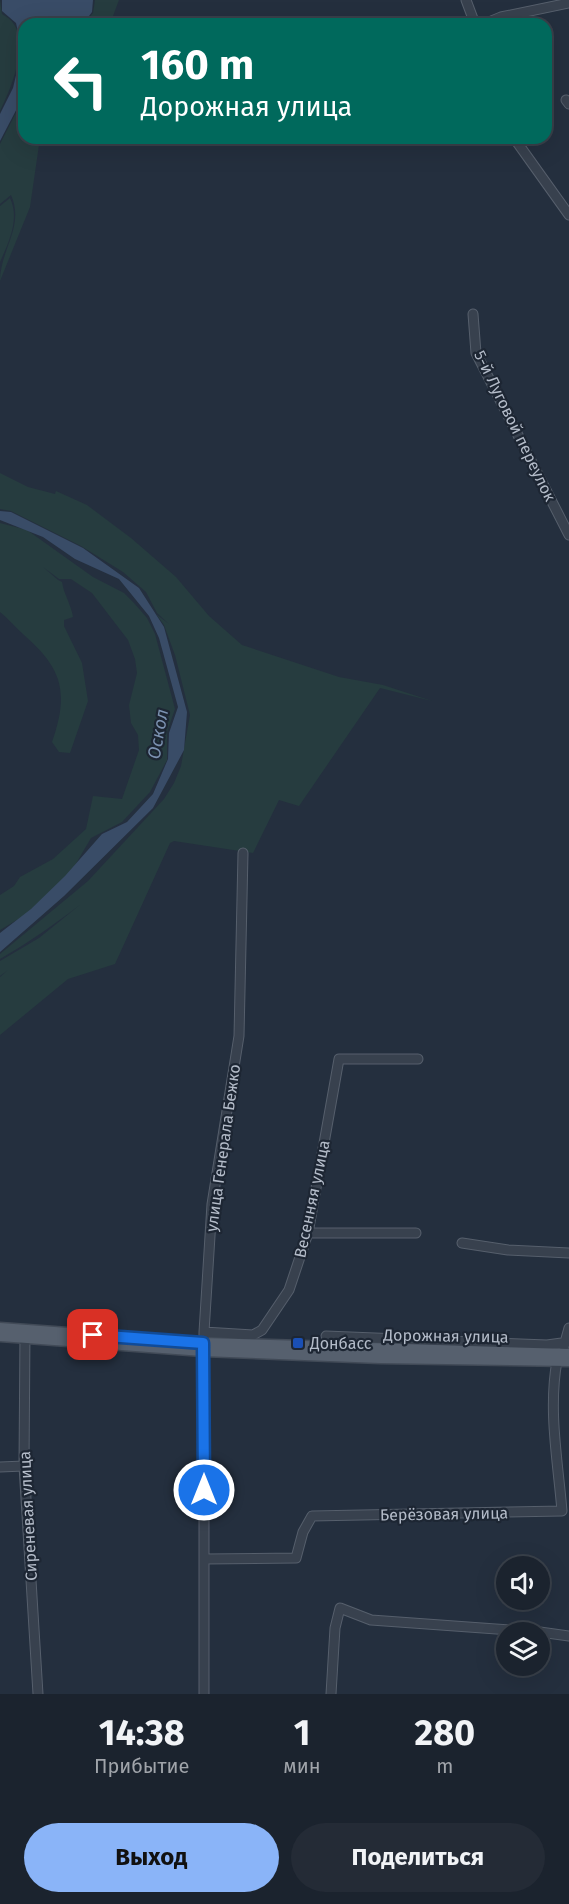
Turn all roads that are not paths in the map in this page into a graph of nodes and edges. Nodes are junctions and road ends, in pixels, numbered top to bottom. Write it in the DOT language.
graph roads {
  1 [pos="466,0"];
  2 [pos="569,3"];
  3 [pos="473,18"];
  4 [pos="499,18"];
  5 [pos="518,144"];
  6 [pos="569,215"];
  7 [pos="473,314"];
  8 [pos="569,535"];
  9 [pos="243,853"];
  10 [pos="418,1059"];
  11 [pos="308,1233"];
  12 [pos="416,1233"];
  13 [pos="462,1243"];
  14 [pos="569,1253"];
  15 [pos="0,1328"];
  16 [pos="569,1328"];
  17 [pos="24,1333"];
  18 [pos="0,1336"];
  19 [pos="326,1336"];
  20 [pos="203,1342"];
  21 [pos="567,1342"];
  22 [pos="562,1356"];
  23 [pos="569,1361"];
  24 [pos="24,1466"];
  25 [pos="0,1467"];
  26 [pos="205,1559"];
  27 [pos="496,1629"];
  28 [pos="550,1633"];
  29 [pos="569,1636"];
  30 [pos="38,1694"];
  31 [pos="204,1694"];
  32 [pos="331,1694"];
  1 -- 3 [label="street"];
  2 -- 4 [label="street"];
  5 -- 6 [label="street"];
  7 -- 8 [label="street, 5-й Луговой переулок"];
  9 -- 20 [label="street, улица Генерала Бежко"];
  10 -- 11 [label="street, Весенняя улица"];
  11 -- 12 [label="street"];
  11 -- 20 [label="street, Весенняя улица"];
  13 -- 14 [label="street"];
  15 -- 17 [label="main road, Дорожная улица"];
  16 -- 21 [label="street"];
  17 -- 18 [label="main road, Дорожная улица"];
  17 -- 20 [label="main road, Дорожная улица"];
  17 -- 24 [label="street, Сиреневая улица"];
  19 -- 21 [label="street, Дорожная улица"];
  20 -- 22 [label="main road, Дорожная улица"];
  20 -- 26 [label="street, улица Генерала Бежко"];
  21 -- 22 [label="street"];
  22 -- 23 [label="main road, Дорожная улица"];
  22 -- 26 [label="street, Берёзовая улица"];
  24 -- 25 [label="street"];
  24 -- 30 [label="street, Сиреневая улица"];
  26 -- 31 [label="street, улица Генерала Бежко"];
  27 -- 32 [label="street"];
  28 -- 29 [label="street"];
}
